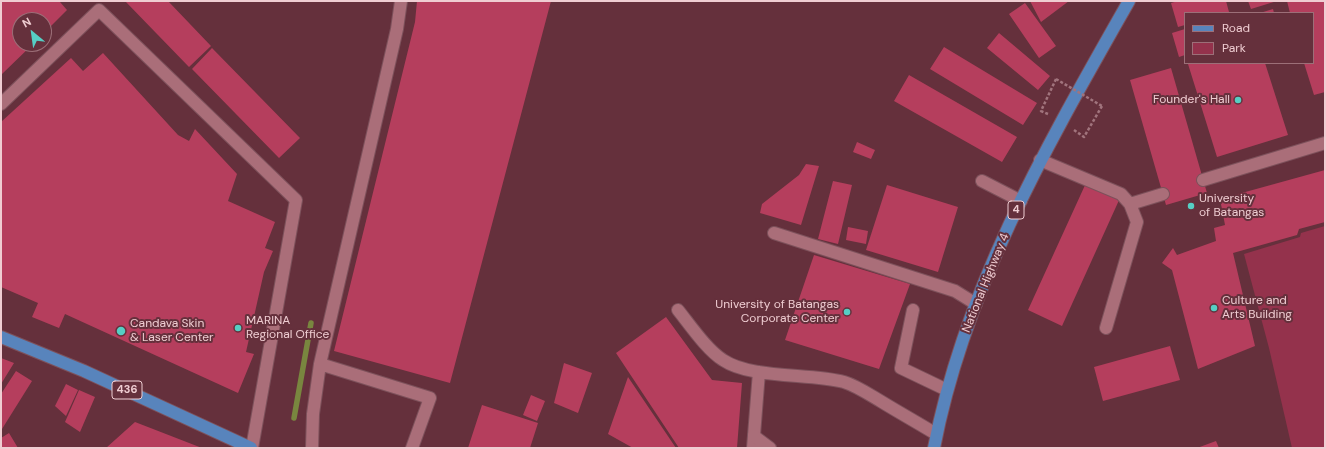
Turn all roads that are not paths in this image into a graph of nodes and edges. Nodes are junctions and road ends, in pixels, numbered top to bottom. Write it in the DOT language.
graph roads {
  1 [pos="401,1"];
  2 [pos="1129,1"];
  3 [pos="1,104"];
  4 [pos="1325,143"];
  5 [pos="1040,160"];
  6 [pos="1203,180"];
  7 [pos="982,181"];
  8 [pos="1163,194"];
  9 [pos="1021,201"];
  10 [pos="1130,204"];
  11 [pos="774,233"];
  12 [pos="976,304"];
  13 [pos="678,310"];
  14 [pos="913,310"];
  15 [pos="1106,328"];
  16 [pos="1,338"];
  17 [pos="320,364"];
  18 [pos="759,372"];
  19 [pos="947,390"];
  20 [pos="936,434"];
  21 [pos="754,442"];
  22 [pos="252,448"];
  23 [pos="312,448"];
  24 [pos="412,448"];
  25 [pos="770,448"];
  26 [pos="934,448"];
  1 -- 17 [label="street"];
  2 -- 5 [label="main road, National Highway 4 / 4"];
  3 -- 22 [label="street"];
  4 -- 6 [label="street"];
  5 -- 9 [label="main road, National Highway 4 / 4"];
  5 -- 10 [label="street"];
  7 -- 9 [label="street"];
  8 -- 10 [label="street"];
  9 -- 12 [label="main road, National Highway 4 / 4"];
  10 -- 15 [label="street"];
  11 -- 12 [label="street"];
  12 -- 19 [label="main road, National Highway 4 / 4"];
  13 -- 18 [label="street"];
  14 -- 19 [label="street"];
  16 -- 22 [label="main road, 436"];
  17 -- 23 [label="street"];
  17 -- 24 [label="street"];
  18 -- 20 [label="street"];
  18 -- 21 [label="street"];
  19 -- 20 [label="main road, National Highway 4 / 4"];
  20 -- 26 [label="main road, National Highway 4 / 4"];
  21 -- 25 [label="street"];
}
